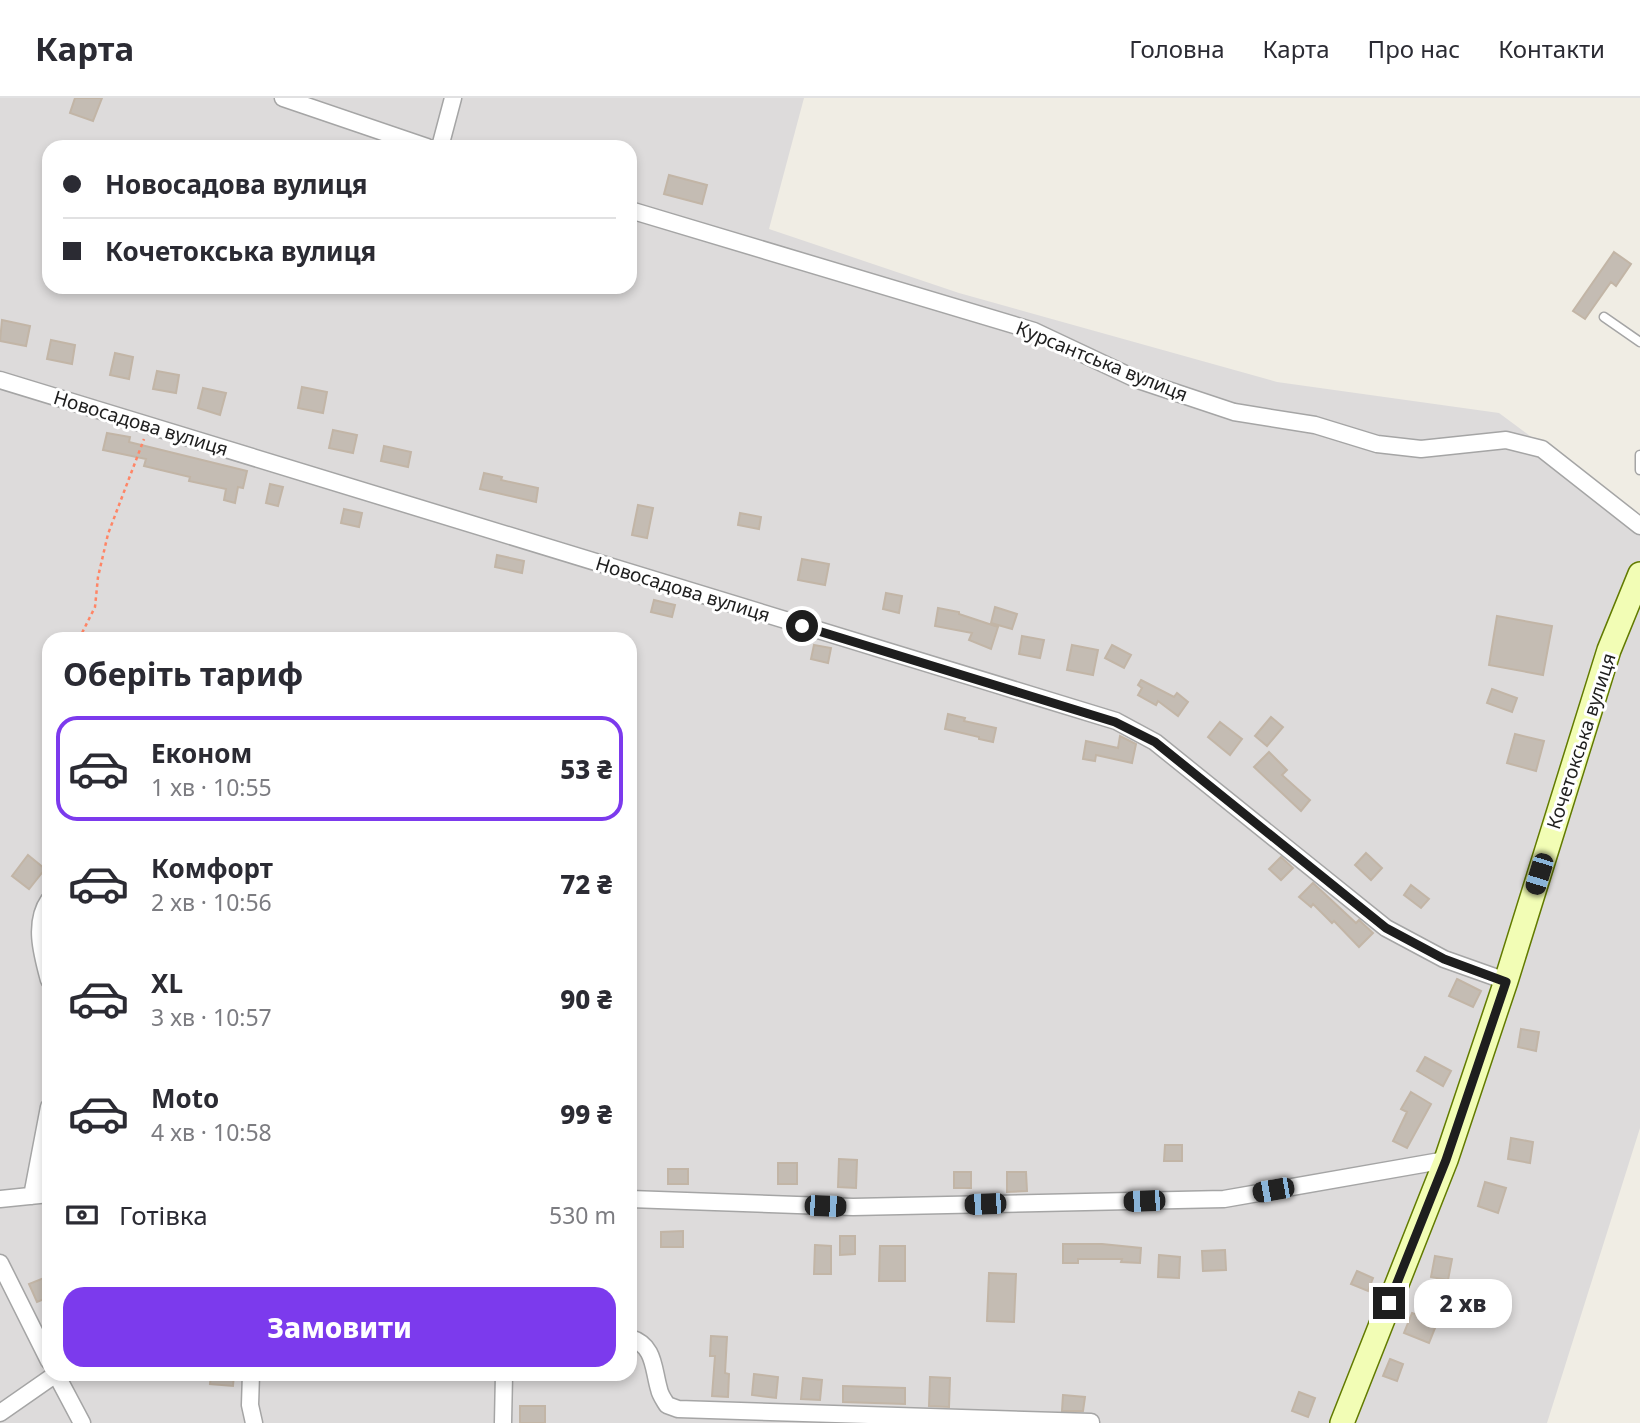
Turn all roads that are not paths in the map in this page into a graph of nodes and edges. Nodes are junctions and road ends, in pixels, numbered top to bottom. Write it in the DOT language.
graph roads {
  1 [pos="283,98"];
  2 [pos="453,98"];
  3 [pos="406,140"];
  4 [pos="442,140"];
  5 [pos="637,212"];
  6 [pos="1604,317"];
  7 [pos="1640,342"];
  8 [pos="0,380"];
  9 [pos="1640,455"];
  10 [pos="1640,470"];
  11 [pos="1640,526"];
  12 [pos="1640,574"];
  13 [pos="42,910"];
  14 [pos="42,956"];
  15 [pos="1506,982"];
  16 [pos="42,1144"];
  17 [pos="1446,1160"];
  18 [pos="42,1195"];
  19 [pos="32,1196"];
  20 [pos="637,1199"];
  21 [pos="3,1202"];
  22 [pos="0,1263"];
  23 [pos="637,1340"];
  24 [pos="42,1346"];
  25 [pos="46,1381"];
  26 [pos="60,1381"];
  27 [pos="251,1381"];
  28 [pos="504,1381"];
  29 [pos="0,1413"];
  30 [pos="1091,1422"];
  31 [pos="82,1423"];
  32 [pos="254,1423"];
  33 [pos="503,1423"];
  34 [pos="1342,1423"];
  1 -- 3 [label="street"];
  2 -- 4 [label="street"];
  5 -- 11 [label="street, Курсантська вулиця"];
  6 -- 7 [label="lane"];
  8 -- 15 [label="street, Новосадова вулиця"];
  9 -- 10 [label="lane"];
  12 -- 15 [label="main road, Кочетокська вулиця"];
  13 -- 14 [label="street"];
  15 -- 17 [label="main road, Кочетокська вулиця"];
  16 -- 19 [label="street"];
  17 -- 20 [label="street"];
  17 -- 34 [label="main road, Кочетокська вулиця"];
  18 -- 19 [label="street"];
  19 -- 21 [label="street"];
  22 -- 24 [label="street"];
  23 -- 30 [label="street"];
  25 -- 29 [label="street"];
  26 -- 31 [label="street"];
  27 -- 32 [label="street"];
  28 -- 33 [label="street"];
}
